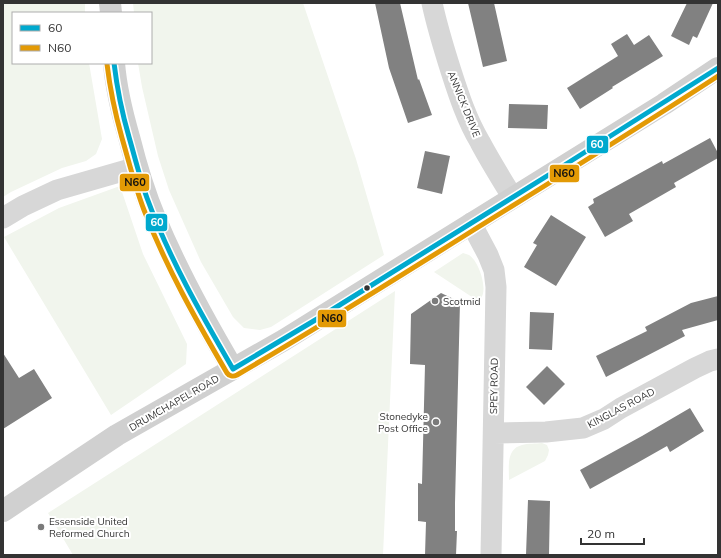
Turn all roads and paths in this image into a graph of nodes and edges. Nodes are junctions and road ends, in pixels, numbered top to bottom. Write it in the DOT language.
graph roads {
  1 [pos="432,3"];
  2 [pos="114,64"];
  3 [pos="718,68"];
  4 [pos="137,167"];
  5 [pos="513,198"];
  6 [pos="3,218"];
  7 [pos="471,224"];
  8 [pos="718,359"];
  9 [pos="232,369"];
  10 [pos="494,433"];
  11 [pos="3,511"];
  12 [pos="491,555"];
  1 -- 5 [label="street, ANNICK DRIVE"];
  2 -- 4 [label="street"];
  3 -- 5 [label="street, DRUMCHAPEL ROAD"];
  4 -- 6 [label="street"];
  4 -- 9 [label="street"];
  5 -- 7 [label="street, DRUMCHAPEL ROAD"];
  7 -- 9 [label="street, DRUMCHAPEL ROAD"];
  7 -- 10 [label="street, SPEY ROAD"];
  8 -- 10 [label="street, KINGLAS ROAD"];
  9 -- 11 [label="street, DRUMCHAPEL ROAD"];
  10 -- 12 [label="street, SPEY ROAD"];
}
